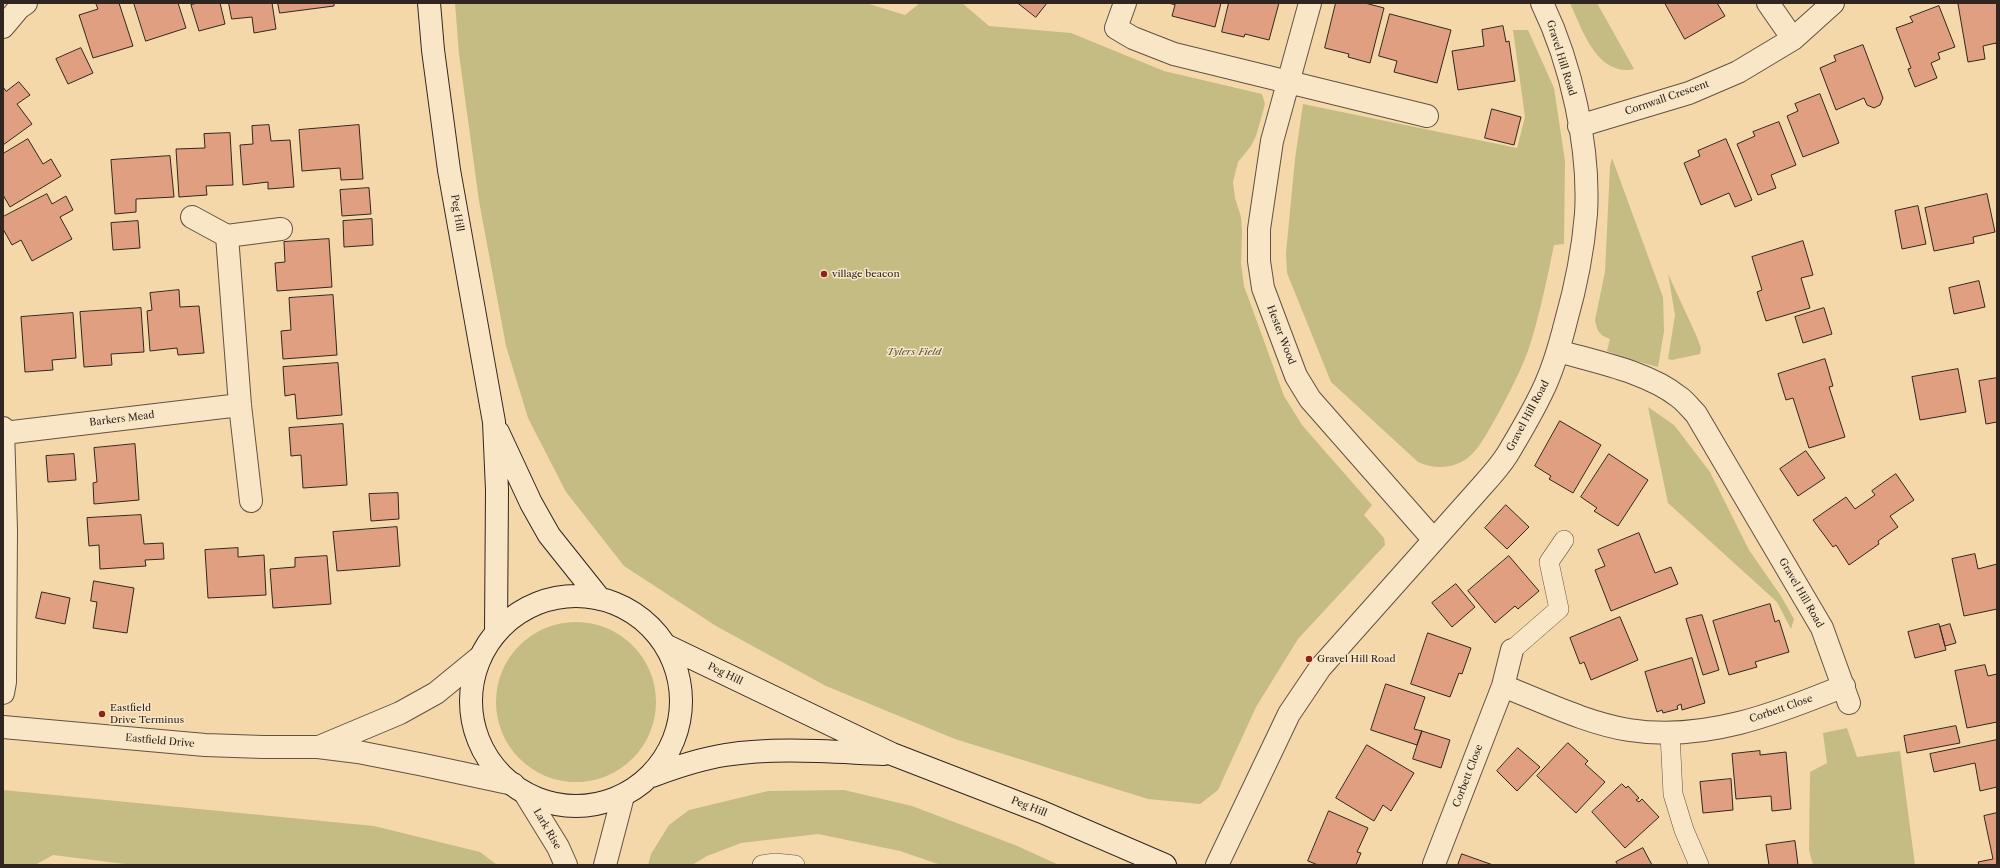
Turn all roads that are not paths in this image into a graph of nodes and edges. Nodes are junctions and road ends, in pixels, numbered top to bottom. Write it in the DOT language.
graph roads {
  1 [pos="26,3"];
  2 [pos="429,3"];
  3 [pos="1125,3"];
  4 [pos="1310,3"];
  5 [pos="1542,3"];
  6 [pos="1768,3"];
  7 [pos="1833,3"];
  8 [pos="3,27"];
  9 [pos="1793,40"];
  10 [pos="1287,83"];
  11 [pos="1427,116"];
  12 [pos="1580,126"];
  13 [pos="192,217"];
  14 [pos="281,229"];
  15 [pos="227,236"];
  16 [pos="1558,351"];
  17 [pos="240,405"];
  18 [pos="494,422"];
  19 [pos="3,430"];
  20 [pos="251,501"];
  21 [pos="4,530"];
  22 [pos="1434,540"];
  23 [pos="1564,540"];
  24 [pos="600,598"];
  25 [pos="496,632"];
  26 [pos="667,646"];
  27 [pos="1512,650"];
  28 [pos="480,657"];
  29 [pos="1503,686"];
  30 [pos="3,693"];
  31 [pos="1847,695"];
  32 [pos="3,727"];
  33 [pos="1670,734"];
  34 [pos="318,747"];
  35 [pos="892,754"];
  36 [pos="652,776"];
  37 [pos="519,789"];
  38 [pos="623,796"];
  39 [pos="566,865"];
  40 [pos="605,865"];
  41 [pos="762,865"];
  42 [pos="795,865"];
  43 [pos="1164,865"];
  44 [pos="1217,865"];
  45 [pos="1433,865"];
  46 [pos="1699,865"];
  1 -- 8 [label="street"];
  2 -- 18 [label="street, Peg Hill"];
  3 -- 10 [label="street"];
  4 -- 10 [label="street, Hester Wood"];
  5 -- 12 [label="street, Gravel Hill Road"];
  6 -- 9 [label="street"];
  7 -- 9 [label="street, Cornwall Crescent"];
  9 -- 12 [label="street, Cornwall Crescent"];
  10 -- 11 [label="street"];
  10 -- 22 [label="street, Hester Wood"];
  12 -- 16 [label="street, Gravel Hill Road"];
  13 -- 15 [label="street"];
  14 -- 15 [label="street"];
  15 -- 17 [label="street"];
  16 -- 22 [label="street, Gravel Hill Road"];
  16 -- 31 [label="street, Gravel Hill Road"];
  17 -- 19 [label="street, Barkers Mead"];
  17 -- 20 [label="street"];
  18 -- 24 [label="street"];
  18 -- 25 [label="street"];
  19 -- 21 [label="street, Barkers Mead"];
  21 -- 30 [label="street, Barkers Mead"];
  22 -- 44 [label="street, Gravel Hill Road"];
  23 -- 27 [label="lane, Corbett Close"];
  24 -- 25 [label="street"];
  24 -- 26 [label="street"];
  25 -- 28 [label="street"];
  26 -- 35 [label="street, Peg Hill"];
  26 -- 36 [label="street"];
  27 -- 29 [label="street, Corbett Close"];
  28 -- 34 [label="street, Eastfield Drive"];
  28 -- 37 [label="street"];
  29 -- 33 [label="street, Corbett Close"];
  29 -- 45 [label="street, Corbett Close"];
  31 -- 33 [label="street, Corbett Close"];
  32 -- 34 [label="street, Eastfield Drive"];
  33 -- 46 [label="lane"];
  34 -- 37 [label="street, Eastfield Drive"];
  35 -- 36 [label="street, Peg Hill"];
  35 -- 43 [label="street, Peg Hill"];
  36 -- 38 [label="street"];
  37 -- 38 [label="street"];
  37 -- 39 [label="street, Lark Rise"];
  38 -- 40 [label="street"];
  41 -- 42 [label="lane"];
}
